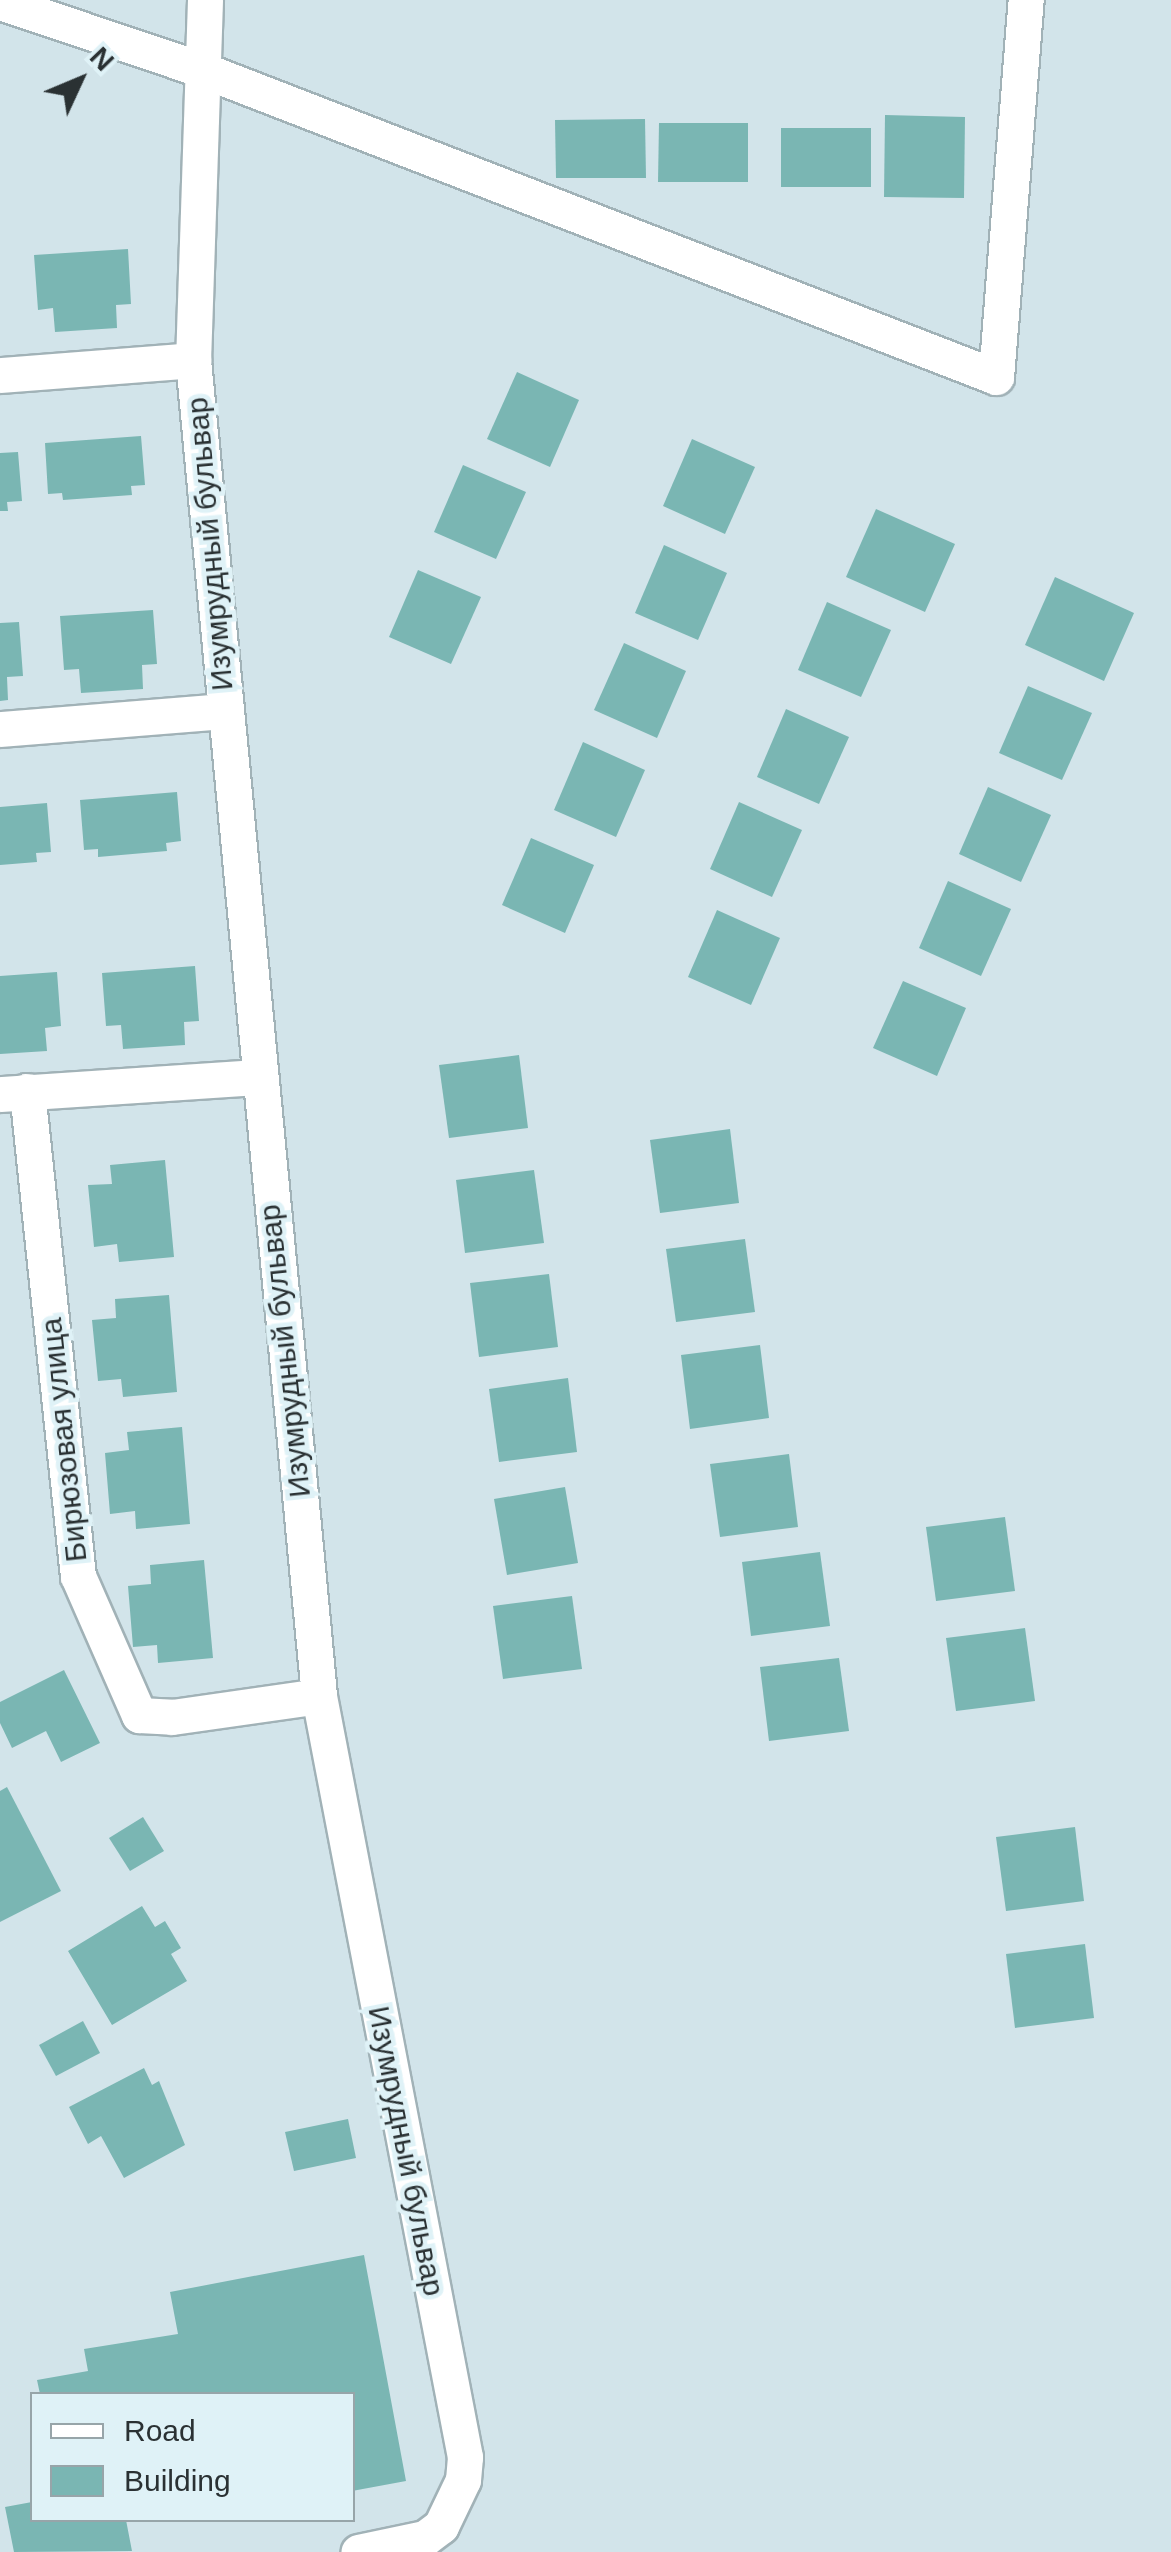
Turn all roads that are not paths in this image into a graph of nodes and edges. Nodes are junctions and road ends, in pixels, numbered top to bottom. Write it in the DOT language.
graph roads {
  1 [pos="205,0"];
  2 [pos="1026,0"];
  3 [pos="0,2"];
  4 [pos="204,70"];
  5 [pos="193,360"];
  6 [pos="0,375"];
  7 [pos="225,711"];
  8 [pos="0,729"];
  9 [pos="258,1077"];
  10 [pos="14,1093"];
  11 [pos="319,1696"];
  12 [pos="358,2552"];
  1 -- 4 [label="street, Изумрудный бульвар"];
  2 -- 4 [label="street"];
  3 -- 4 [label="street"];
  4 -- 5 [label="street, Изумрудный бульвар"];
  5 -- 6 [label="street"];
  5 -- 7 [label="street, Изумрудный бульвар"];
  7 -- 8 [label="street"];
  7 -- 9 [label="street, Изумрудный бульвар"];
  9 -- 10 [label="street, Бирюзовая улица"];
  9 -- 11 [label="street, Изумрудный бульвар"];
  10 -- 11 [label="street, Бирюзовая улица"];
  11 -- 12 [label="street, Изумрудный бульвар"];
}
